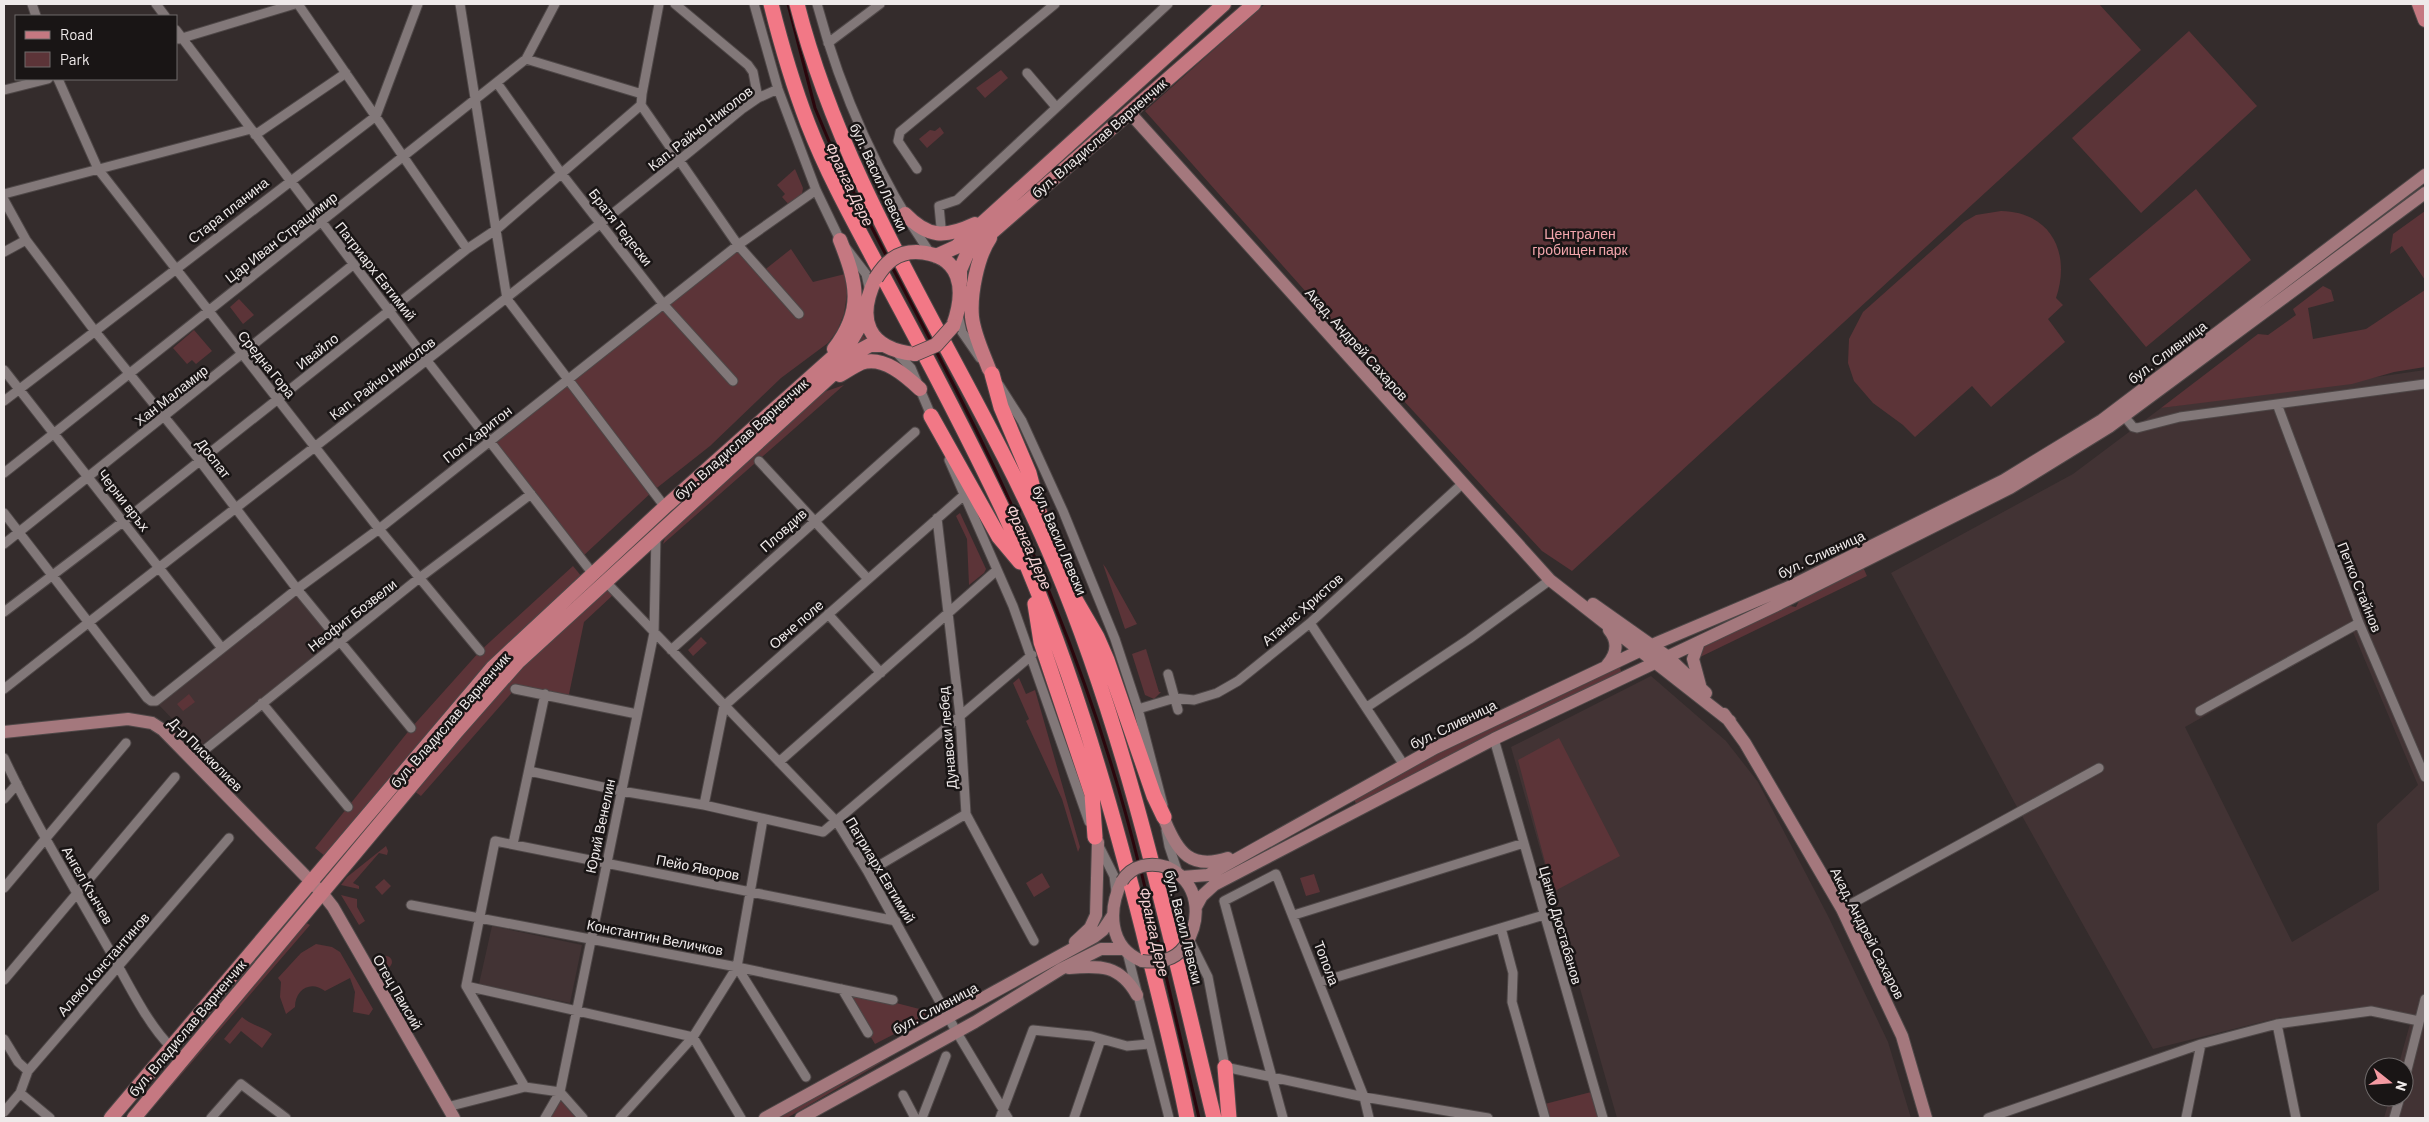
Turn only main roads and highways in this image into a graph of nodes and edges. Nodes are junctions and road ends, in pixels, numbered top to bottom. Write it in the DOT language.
graph roads {
  1 [pos="771,4"];
  2 [pos="797,4"];
  3 [pos="1224,4"];
  4 [pos="1254,4"];
  5 [pos="2419,4"];
  6 [pos="2425,20"];
  7 [pos="1129,112"];
  8 [pos="2425,175"];
  9 [pos="2425,193"];
  10 [pos="905,214"];
  11 [pos="992,223"];
  12 [pos="840,240"];
  13 [pos="928,254"];
  14 [pos="960,282"];
  15 [pos="866,315"];
  16 [pos="888,348"];
  17 [pos="819,370"];
  18 [pos="990,372"];
  19 [pos="920,389"];
  20 [pos="816,390"];
  21 [pos="931,416"];
  22 [pos="1053,562"];
  23 [pos="1031,576"];
  24 [pos="599,577"];
  25 [pos="1566,591"];
  26 [pos="1603,622"];
  27 [pos="1700,642"];
  28 [pos="1652,645"];
  29 [pos="1638,651"];
  30 [pos="1668,657"];
  31 [pos="1656,663"];
  32 [pos="1605,667"];
  33 [pos="1700,688"];
  34 [pos="1730,721"];
  35 [pos="4,732"];
  36 [pos="1352,796"];
  37 [pos="1359,809"];
  38 [pos="1164,819"];
  39 [pos="1096,840"];
  40 [pos="1257,848"];
  41 [pos="1176,872"];
  42 [pos="311,882"];
  43 [pos="322,893"];
  44 [pos="1196,906"];
  45 [pos="1113,915"];
  46 [pos="1125,951"];
  47 [pos="1058,963"];
  48 [pos="1138,995"];
  49 [pos="1225,1066"];
  50 [pos="111,1118"];
  51 [pos="134,1118"];
  52 [pos="454,1118"];
  53 [pos="765,1118"];
  54 [pos="801,1118"];
  55 [pos="1187,1118"];
  56 [pos="1214,1118"];
  57 [pos="1230,1118"];
  58 [pos="1926,1118"];
  1 -- 23 [label="highway"];
  2 -- 22 [label="highway, бул. Васил Левски"];
  3 -- 11 [label="main road, бул. Владислав Варненчик"];
  4 -- 7 [label="main road, бул. Владислав Варненчик"];
  5 -- 6 [label="main road"];
  7 -- 11 [label="main road, бул. Владислав Варненчик"];
  7 -- 25 [label="main road, Акад. Андрей Сахаров"];
  8 -- 28 [label="main road, бул. Сливница"];
  9 -- 27 [label="main road, бул. Сливница"];
  10 -- 11 [label="main road"];
  11 -- 13 [label="main road, бул. Владислав Варненчик"];
  11 -- 14 [label="main road, бул. Владислав Варненчик"];
  11 -- 18 [label="main road"];
  12 -- 17 [label="main road"];
  13 -- 14 [label="main road"];
  13 -- 15 [label="main road, bridge"];
  14 -- 16 [label="main road, bridge"];
  15 -- 16 [label="main road"];
  15 -- 17 [label="main road, бул. Владислав Варненчик"];
  16 -- 20 [label="main road, бул. Владислав Варненчик"];
  17 -- 24 [label="main road, бул. Владислав Варненчик"];
  18 -- 22 [label="highway"];
  19 -- 20 [label="main road"];
  20 -- 24 [label="main road, бул. Владислав Варненчик"];
  21 -- 23 [label="highway"];
  22 -- 38 [label="highway"];
  22 -- 56 [label="highway, бул. Васил Левски"];
  23 -- 39 [label="highway"];
  23 -- 55 [label="highway"];
  24 -- 42 [label="main road, бул. Владислав Варненчик"];
  24 -- 43 [label="main road, бул. Владислав Варненчик"];
  25 -- 26 [label="main road, Акад. Андрей Сахаров"];
  25 -- 28 [label="main road, Акад. Андрей Сахаров"];
  26 -- 29 [label="main road, Акад. Андрей Сахаров"];
  26 -- 32 [label="main road"];
  27 -- 30 [label="main road, бул. Сливница"];
  27 -- 33 [label="main road"];
  28 -- 29 [label="main road, бул. Сливница"];
  28 -- 30 [label="main road, Акад. Андрей Сахаров"];
  29 -- 31 [label="main road, Акад. Андрей Сахаров"];
  29 -- 32 [label="main road, бул. Сливница"];
  30 -- 31 [label="main road, бул. Сливница"];
  30 -- 33 [label="main road, Акад. Андрей Сахаров"];
  31 -- 34 [label="main road, Акад. Андрей Сахаров"];
  31 -- 37 [label="main road, бул. Сливница"];
  32 -- 36 [label="main road, бул. Сливница"];
  33 -- 34 [label="main road, Акад. Андрей Сахаров"];
  34 -- 58 [label="main road, Акад. Андрей Сахаров"];
  35 -- 42 [label="main road, Д-р Пискюлиев"];
  36 -- 37 [label="main road"];
  36 -- 40 [label="main road, бул. Сливница"];
  37 -- 44 [label="main road, бул. Сливница"];
  38 -- 40 [label="main road"];
  39 -- 47 [label="main road"];
  40 -- 41 [label="main road, бул. Сливница"];
  41 -- 44 [label="main road"];
  41 -- 45 [label="main road, bridge"];
  42 -- 43 [label="main road, Д-р Пискюлиев"];
  42 -- 50 [label="main road, бул. Владислав Варненчик"];
  43 -- 51 [label="main road, бул. Владислав Варненчик"];
  43 -- 52 [label="main road, Отец Паисий"];
  44 -- 46 [label="main road, bridge"];
  45 -- 46 [label="main road"];
  45 -- 47 [label="main road, бул. Сливница"];
  46 -- 47 [label="main road, бул. Сливница"];
  47 -- 48 [label="main road"];
  47 -- 53 [label="main road, бул. Сливница"];
  47 -- 54 [label="main road, бул. Сливница"];
  49 -- 57 [label="highway"];
}
